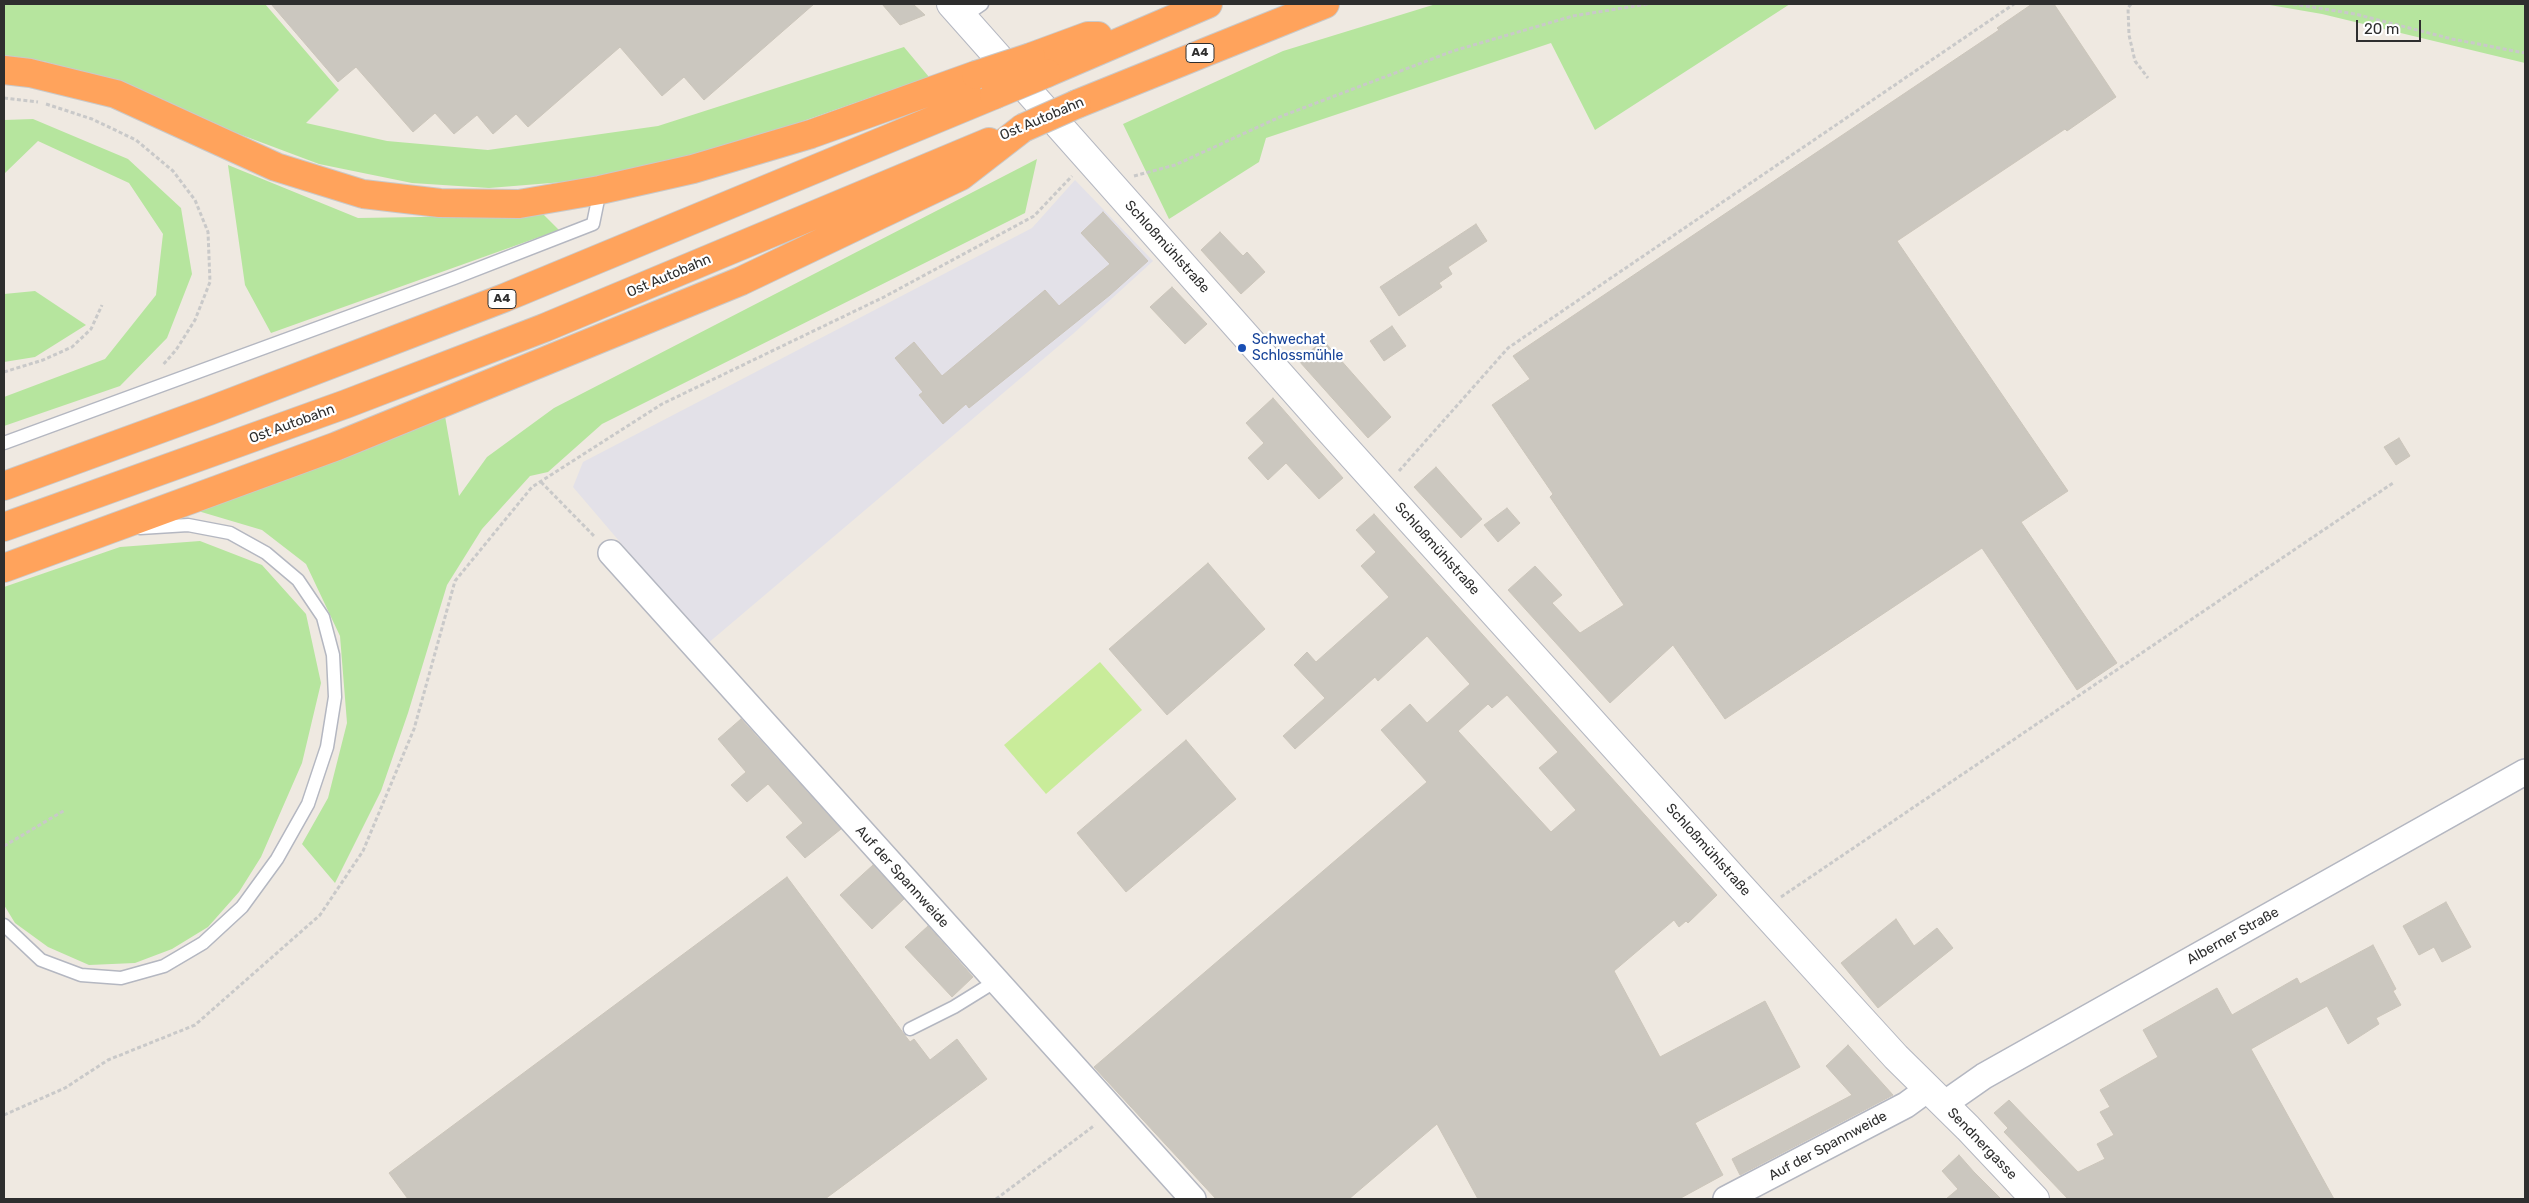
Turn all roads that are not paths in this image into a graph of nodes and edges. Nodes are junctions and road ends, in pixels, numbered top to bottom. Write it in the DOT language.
graph roads {
  1 [pos="1208,4"];
  2 [pos="1325,4"];
  3 [pos="965,8"];
  4 [pos="4,70"];
  5 [pos="985,85"];
  6 [pos="1023,128"];
  7 [pos="600,190"];
  8 [pos="4,443"];
  9 [pos="4,486"];
  10 [pos="4,527"];
  11 [pos="110,529"];
  12 [pos="611,553"];
  13 [pos="4,568"];
  14 [pos="2525,772"];
  15 [pos="4,925"];
  16 [pos="996,981"];
  17 [pos="910,1029"];
  18 [pos="1936,1096"];
  19 [pos="1193,1199"];
  20 [pos="1726,1199"];
  21 [pos="2034,1199"];
  1 -- 5 [label="highway, A4, bridge"];
  2 -- 6 [label="highway, Ost Autobahn / A4, bridge"];
  3 -- 18 [label="street, Schloßmühlstraße"];
  4 -- 7 [label="highway"];
  5 -- 7 [label="highway"];
  5 -- 9 [label="highway, A4"];
  6 -- 10 [label="highway, Ost Autobahn / A4"];
  6 -- 11 [label="highway"];
  7 -- 8 [label="lane"];
  11 -- 13 [label="highway"];
  11 -- 15 [label="lane"];
  12 -- 16 [label="street, Auf der Spannweide"];
  14 -- 18 [label="street, Alberner Straße"];
  16 -- 17 [label="lane"];
  16 -- 19 [label="street, Auf der Spannweide"];
  18 -- 20 [label="street, Auf der Spannweide"];
  18 -- 21 [label="street, Sendnergasse"];
}
